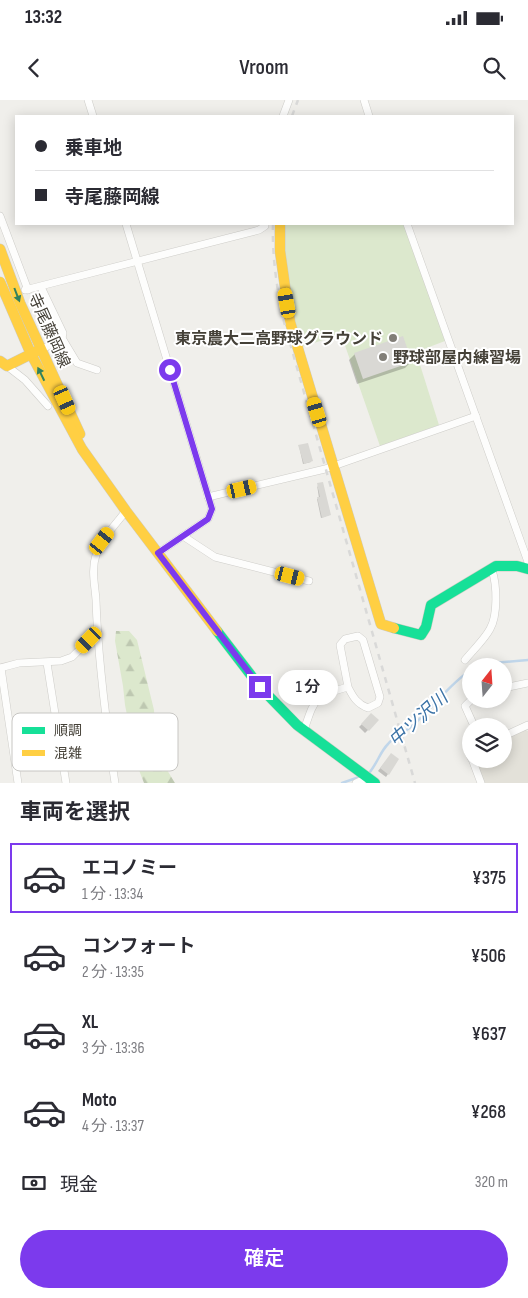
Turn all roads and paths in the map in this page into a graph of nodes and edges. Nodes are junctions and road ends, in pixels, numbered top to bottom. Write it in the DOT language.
graph roads {
  1 [pos="88,100"];
  2 [pos="289,100"];
  3 [pos="364,100"];
  4 [pos="93,115"];
  5 [pos="283,115"];
  6 [pos="369,115"];
  7 [pos="0,216"];
  8 [pos="126,225"];
  9 [pos="265,225"];
  10 [pos="280,225"];
  11 [pos="407,225"];
  12 [pos="0,249"];
  13 [pos="138,262"];
  14 [pos="0,282"];
  15 [pos="41,287"];
  16 [pos="62,338"];
  17 [pos="36,352"];
  18 [pos="4,364"];
  19 [pos="97,370"];
  20 [pos="48,406"];
  21 [pos="476,416"];
  22 [pos="334,465"];
  23 [pos="208,498"];
  24 [pos="126,511"];
  25 [pos="183,536"];
  26 [pos="158,553"];
  27 [pos="528,562"];
  28 [pos="528,569"];
  29 [pos="492,570"];
  30 [pos="309,581"];
  31 [pos="97,634"];
  32 [pos="467,658"];
  33 [pos="47,663"];
  34 [pos="1,668"];
  35 [pos="528,683"];
  36 [pos="512,686"];
  37 [pos="348,687"];
  38 [pos="56,713"];
  39 [pos="105,713"];
  40 [pos="528,725"];
  41 [pos="304,730"];
  42 [pos="512,732"];
  43 [pos="12,738"];
  44 [pos="476,768"];
  45 [pos="371,781"];
  46 [pos="356,783"];
  47 [pos="481,783"];
  1 -- 4 [label="street"];
  2 -- 5 [label="street"];
  3 -- 6 [label="street"];
  7 -- 15 [label="street"];
  8 -- 13 [label="street"];
  9 -- 13 [label="street"];
  10 -- 22 [label="main road"];
  11 -- 21 [label="street"];
  12 -- 17 [label="main road, 寺尾藤岡線, one-way"];
  13 -- 15 [label="street"];
  13 -- 23 [label="street"];
  14 -- 17 [label="main road, 寺尾藤岡線"];
  15 -- 16 [label="street"];
  16 -- 17 [label="street"];
  16 -- 19 [label="street"];
  17 -- 18 [label="main road"];
  17 -- 24 [label="main road, 寺尾藤岡線"];
  18 -- 20 [label="street"];
  21 -- 22 [label="street"];
  21 -- 27 [label="street"];
  22 -- 23 [label="street"];
  22 -- 29 [label="main road"];
  23 -- 25 [label="street"];
  24 -- 26 [label="main road, 寺尾藤岡線"];
  24 -- 31 [label="street"];
  25 -- 26 [label="street"];
  25 -- 30 [label="street"];
  26 -- 41 [label="main road, 寺尾藤岡線"];
  28 -- 29 [label="main road"];
  29 -- 32 [label="street"];
  31 -- 33 [label="street"];
  31 -- 39 [label="street"];
  33 -- 34 [label="street"];
  33 -- 38 [label="street"];
  34 -- 43 [label="street"];
  35 -- 36 [label="street"];
  37 -- 37 [label="street"];
  37 -- 41 [label="street"];
  40 -- 42 [label="street"];
  41 -- 45 [label="main road, 寺尾藤岡線"];
  44 -- 47 [label="street"];
  45 -- 46 [label="street"];
}
